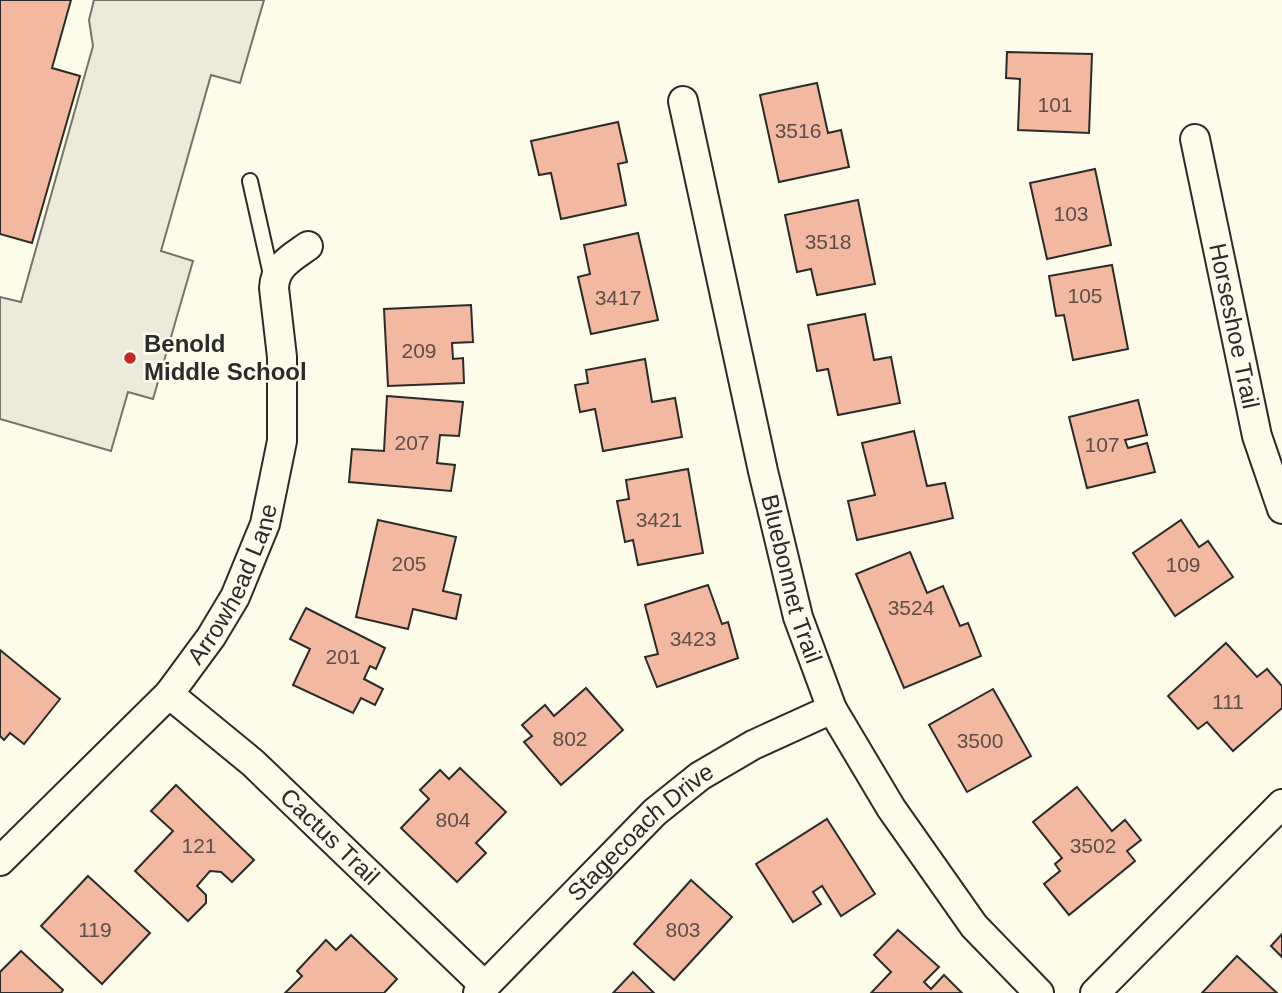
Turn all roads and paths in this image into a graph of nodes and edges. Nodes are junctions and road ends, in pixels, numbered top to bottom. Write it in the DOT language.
graph roads {
  1 [pos="683,101"];
  2 [pos="1195,139"];
  3 [pos="250,181"];
  4 [pos="308,246"];
  5 [pos="274,288"];
  6 [pos="1282,509"];
  7 [pos="169,694"];
  8 [pos="832,709"];
  9 [pos="1282,804"];
  10 [pos="0,860"];
  11 [pos="481,989"];
  12 [pos="1039,993"];
  13 [pos="1095,993"];
  1 -- 8 [label="street, Bluebonnet Trail"];
  2 -- 6 [label="street, Horseshoe Trail"];
  3 -- 5 [label="lane"];
  4 -- 5 [label="street"];
  5 -- 7 [label="street, Arrowhead Lane"];
  7 -- 10 [label="street, Arrowhead Lane"];
  7 -- 11 [label="street, Cactus Trail"];
  8 -- 11 [label="street, Stagecoach Drive"];
  8 -- 12 [label="street, Bluebonnet Trail"];
  9 -- 13 [label="street"];
}
